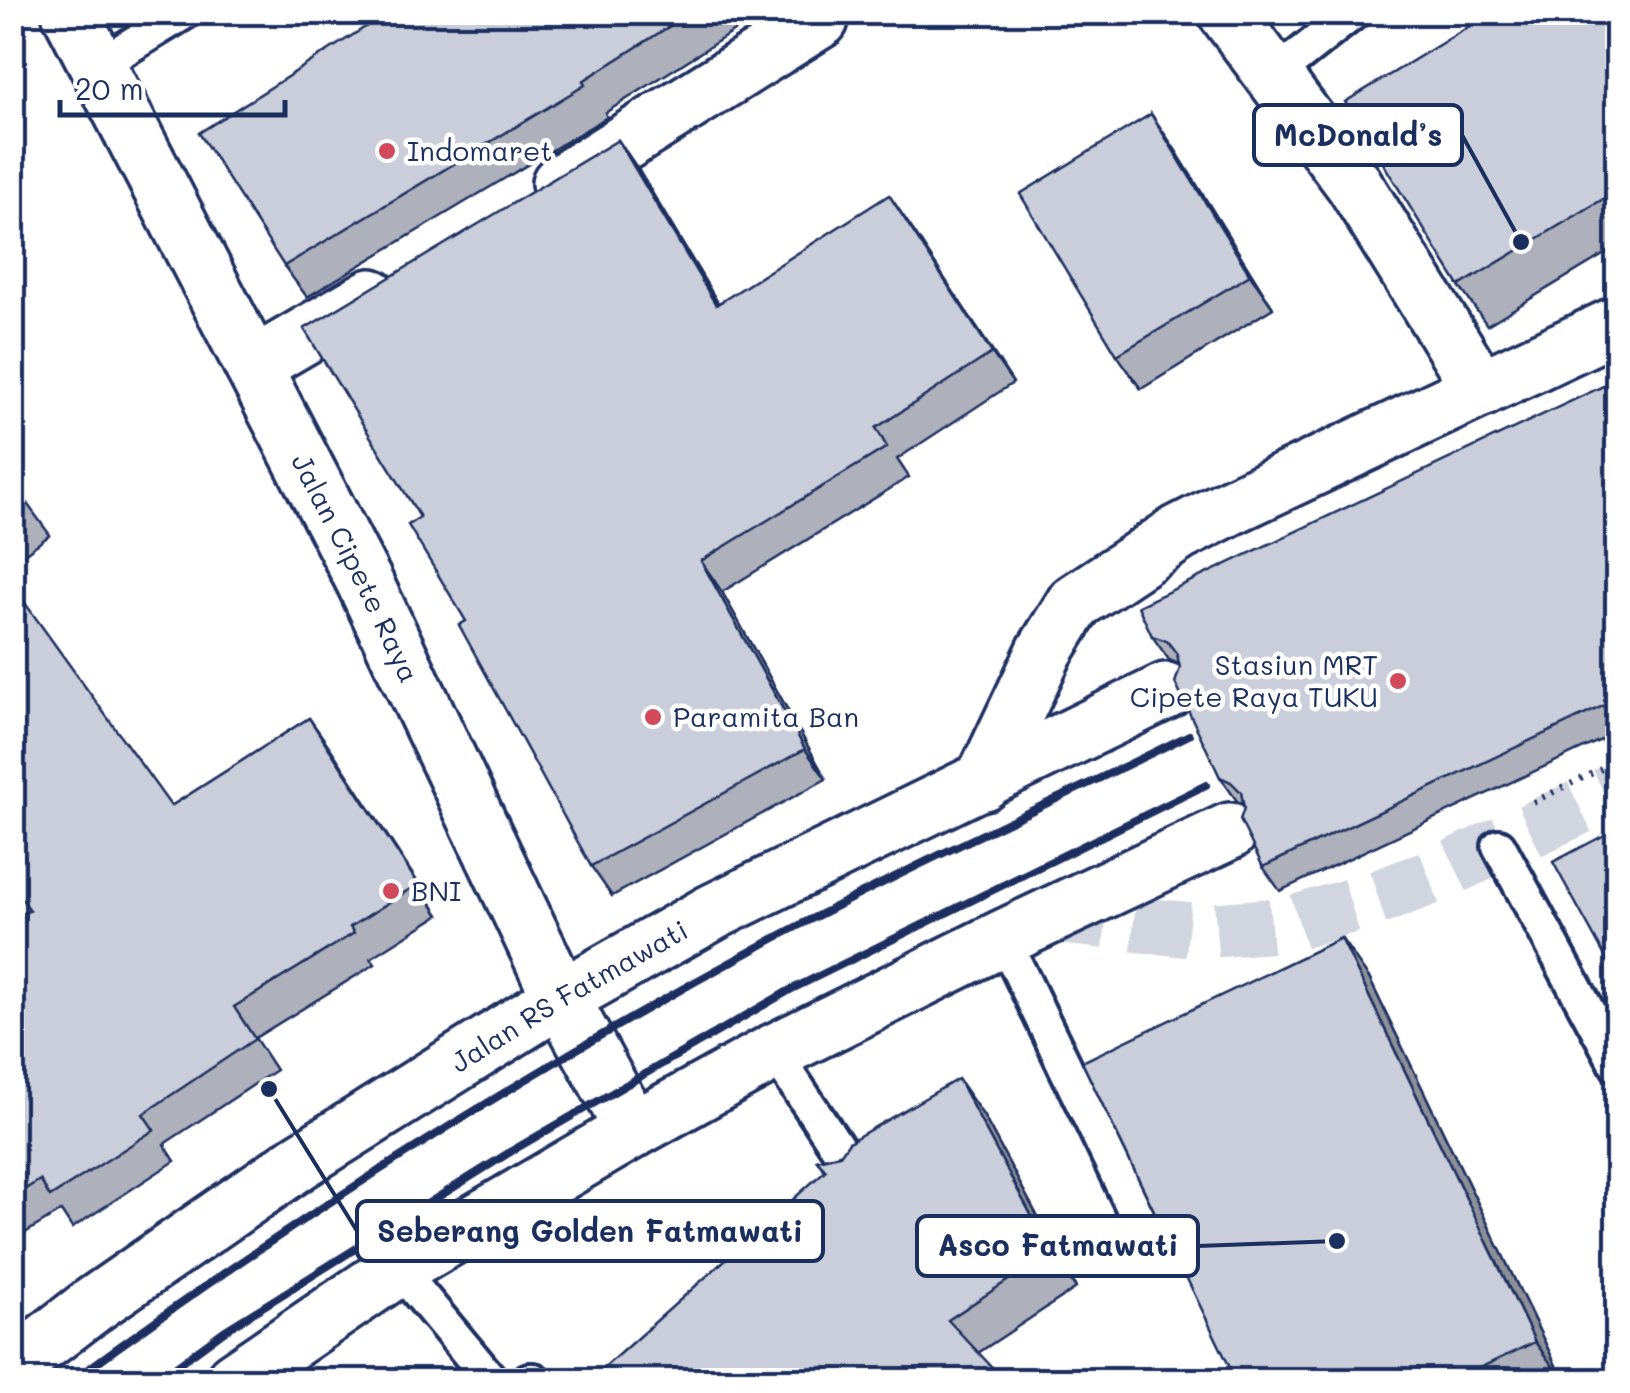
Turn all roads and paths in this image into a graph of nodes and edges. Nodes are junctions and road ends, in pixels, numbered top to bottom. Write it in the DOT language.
graph roads {
  1 [pos="70,12"];
  2 [pos="185,12"];
  3 [pos="1226,12"];
  4 [pos="1354,12"];
  5 [pos="820,20"];
  6 [pos="98,66"];
  7 [pos="1274,76"];
  8 [pos="512,212"];
  9 [pos="411,272"];
  10 [pos="1618,324"];
  11 [pos="253,366"];
  12 [pos="1481,389"];
  13 [pos="1166,692"];
  14 [pos="983,782"];
  15 [pos="1230,831"];
  16 [pos="1499,846"];
  17 [pos="1003,938"];
  18 [pos="561,998"];
  19 [pos="774,1052"];
  20 [pos="1618,1067"];
  21 [pos="633,1130"];
  22 [pos="855,1174"];
  23 [pos="1141,1224"];
  24 [pos="398,1268"];
  25 [pos="12,1366"];
  26 [pos="234,1380"];
  27 [pos="491,1380"];
  1 -- 6 [label="main road, Jalan Cipete Raya"];
  2 -- 6 [label="lane"];
  3 -- 7 [label="main road"];
  4 -- 7 [label="lane"];
  5 -- 8 [label="main road"];
  6 -- 11 [label="main road, Jalan Cipete Raya"];
  7 -- 12 [label="main road"];
  9 -- 11 [label="main road"];
  10 -- 12 [label="main road"];
  11 -- 18 [label="main road, Jalan Cipete Raya"];
  12 -- 14 [label="main road"];
  13 -- 14 [label="main road, Jalan RS Fatmawati"];
  14 -- 18 [label="main road, Jalan RS Fatmawati"];
  15 -- 17 [label="main road"];
  16 -- 20 [label="lane"];
  17 -- 19 [label="main road"];
  17 -- 23 [label="lane"];
  18 -- 21 [label="main road, Jalan Cipete Raya"];
  18 -- 25 [label="main road, Jalan RS Fatmawati"];
  19 -- 21 [label="main road"];
  19 -- 22 [label="lane"];
  21 -- 24 [label="main road"];
  24 -- 26 [label="main road"];
  24 -- 27 [label="lane"];
}
